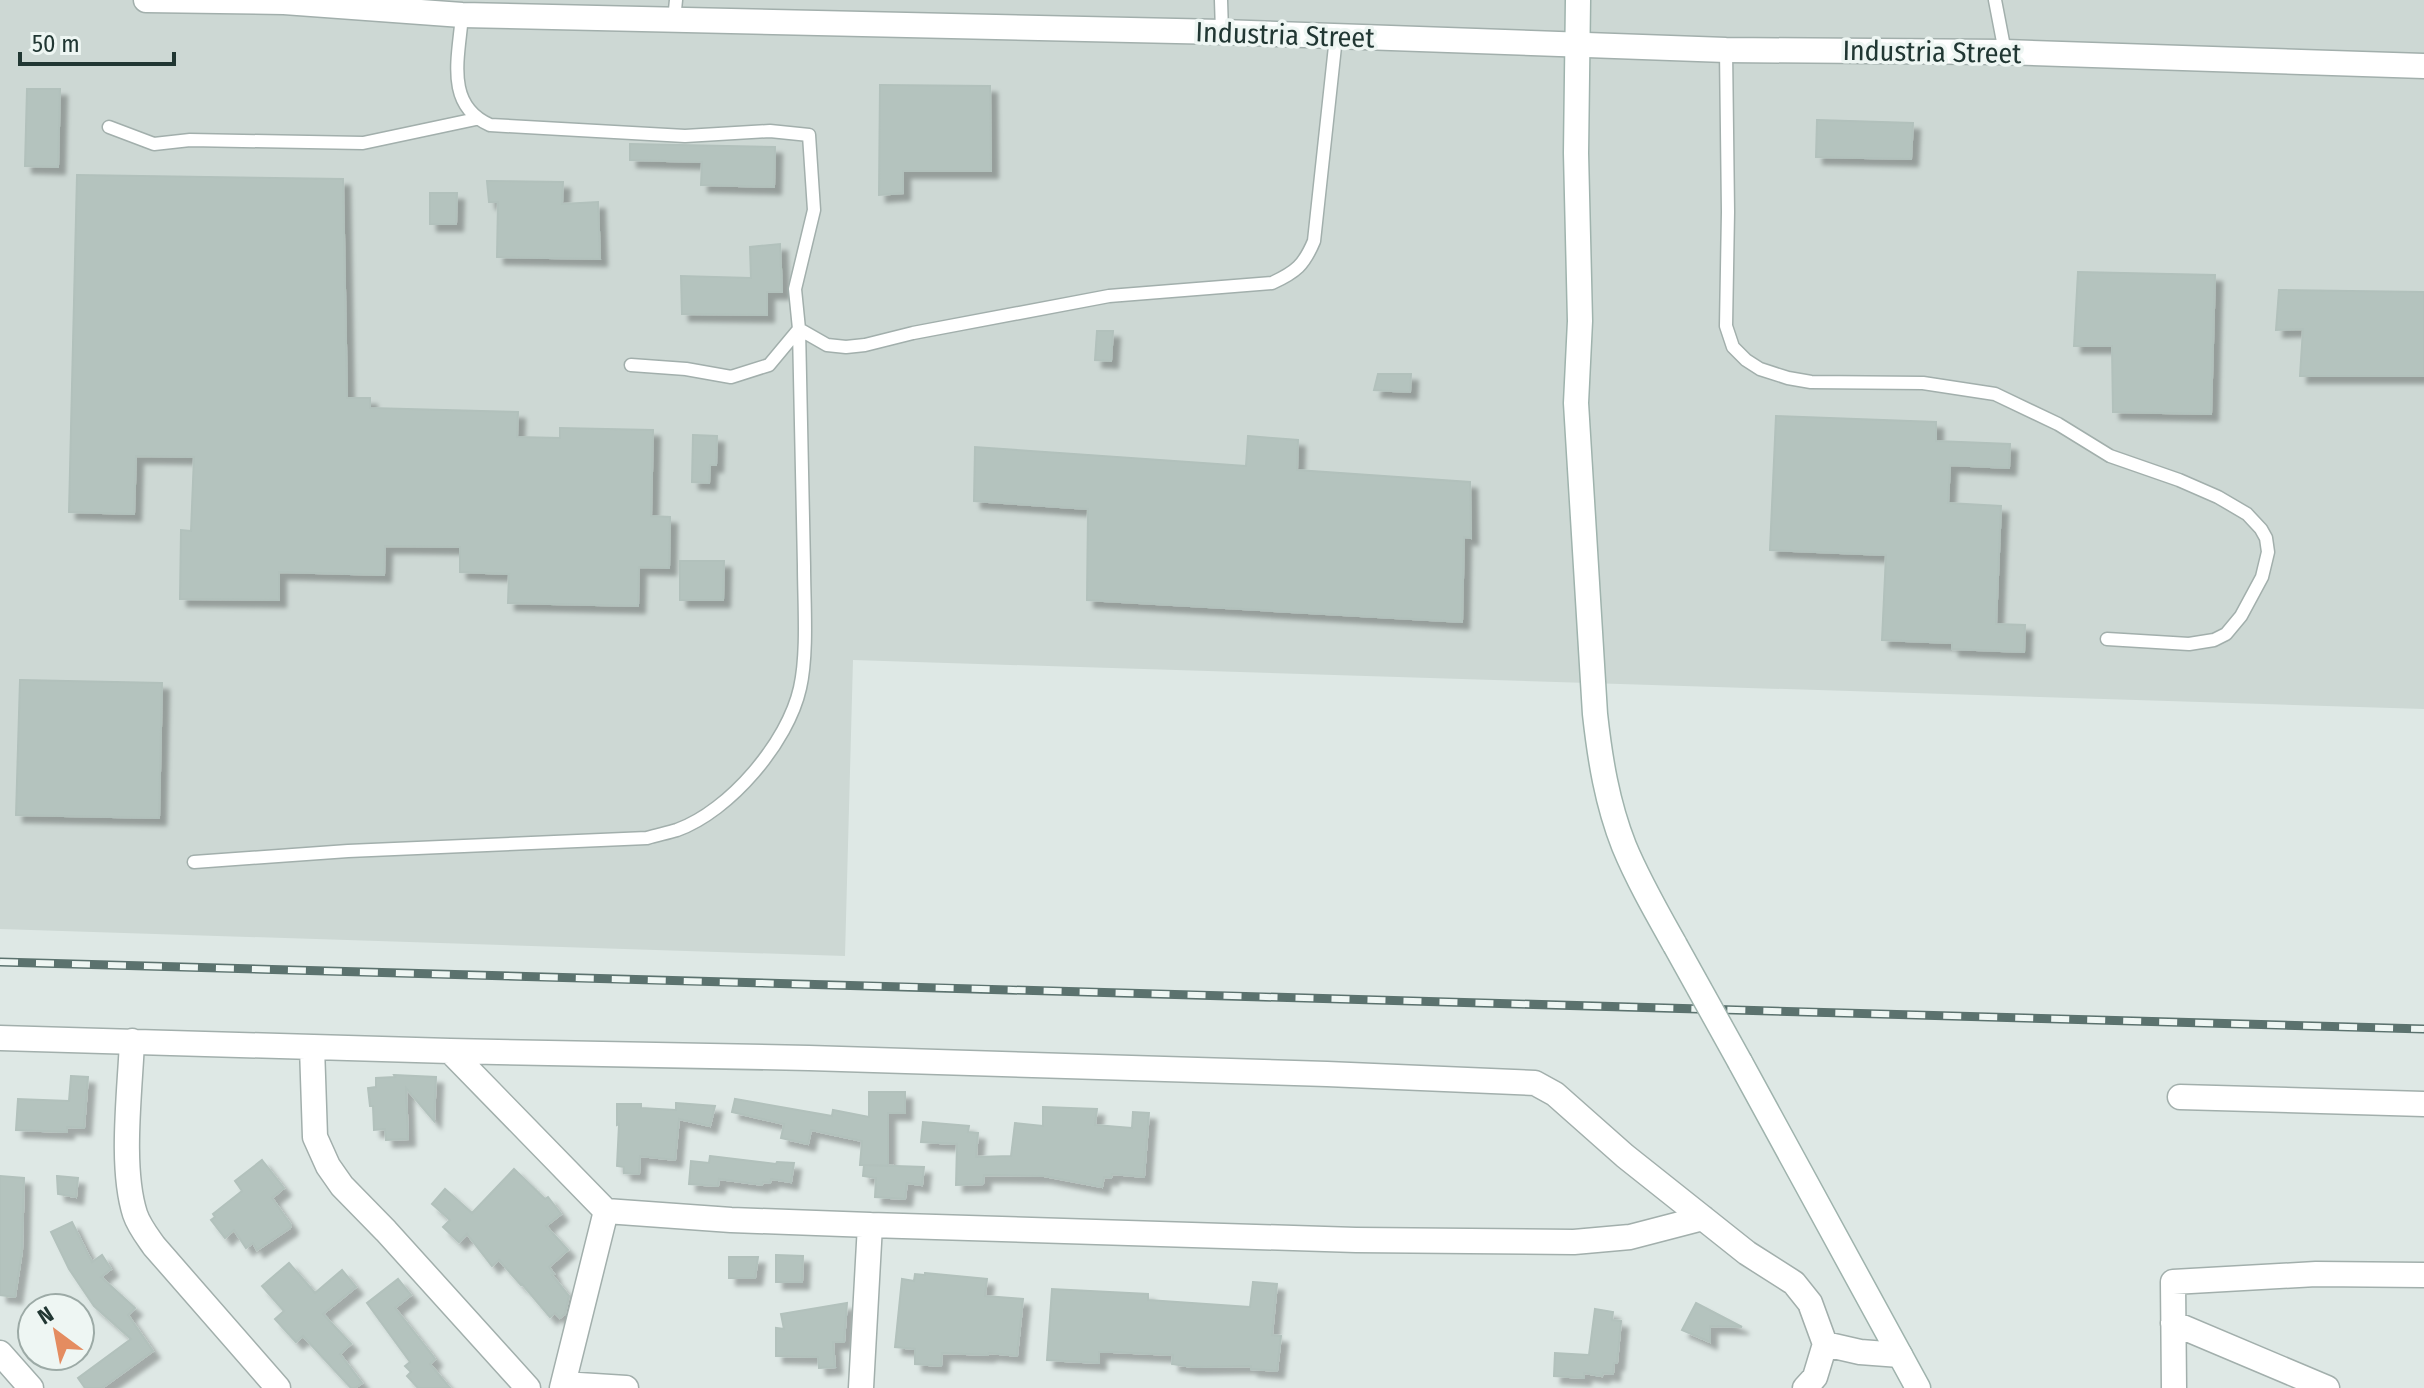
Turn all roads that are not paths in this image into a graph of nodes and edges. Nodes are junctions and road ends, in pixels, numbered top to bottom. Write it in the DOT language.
graph roads {
  1 [pos="146,0"];
  2 [pos="1221,0"];
  3 [pos="1578,0"];
  4 [pos="1995,0"];
  5 [pos="284,1"];
  6 [pos="675,10"];
  7 [pos="462,15"];
  8 [pos="1222,32"];
  9 [pos="1336,37"];
  10 [pos="1578,43"];
  11 [pos="1726,50"];
  12 [pos="2005,52"];
  13 [pos="2424,66"];
  14 [pos="476,119"];
  15 [pos="109,127"];
  16 [pos="799,329"];
  17 [pos="631,365"];
  18 [pos="2107,639"];
  19 [pos="194,862"];
  20 [pos="0,1038"];
  21 [pos="132,1041"];
  22 [pos="312,1047"];
  23 [pos="450,1051"];
  24 [pos="2180,1097"];
  25 [pos="2424,1104"];
  26 [pos="606,1211"];
  27 [pos="1703,1218"];
  28 [pos="870,1225"];
  29 [pos="2424,1275"];
  30 [pos="2173,1323"];
  31 [pos="1825,1344"];
  32 [pos="0,1353"];
  33 [pos="1900,1355"];
  34 [pos="563,1386"];
  35 [pos="31,1388"];
  36 [pos="278,1388"];
  37 [pos="528,1388"];
  38 [pos="626,1388"];
  39 [pos="861,1388"];
  40 [pos="1805,1388"];
  41 [pos="1918,1388"];
  42 [pos="2174,1388"];
  43 [pos="2327,1388"];
  1 -- 5 [label="street, Industria Street"];
  2 -- 8 [label="lane"];
  3 -- 10 [label="street"];
  4 -- 12 [label="lane"];
  5 -- 7 [label="street, Industria Street"];
  6 -- 7 [label="street, Industria Street"];
  6 -- 8 [label="street, Industria Street"];
  7 -- 14 [label="lane"];
  8 -- 9 [label="street, Industria Street"];
  9 -- 10 [label="street, Industria Street"];
  9 -- 16 [label="lane"];
  10 -- 11 [label="street, Industria Street"];
  10 -- 33 [label="street, bridge"];
  11 -- 12 [label="street, Industria Street"];
  11 -- 18 [label="lane"];
  12 -- 13 [label="street, Industria Street"];
  14 -- 15 [label="lane"];
  14 -- 16 [label="lane"];
  16 -- 17 [label="lane"];
  16 -- 19 [label="lane"];
  20 -- 21 [label="street"];
  21 -- 22 [label="street"];
  21 -- 36 [label="street"];
  22 -- 23 [label="street"];
  22 -- 37 [label="street"];
  23 -- 26 [label="street"];
  23 -- 27 [label="street"];
  24 -- 25 [label="street"];
  26 -- 28 [label="street"];
  26 -- 34 [label="street"];
  27 -- 28 [label="street"];
  27 -- 31 [label="street"];
  28 -- 39 [label="street"];
  29 -- 30 [label="street"];
  30 -- 42 [label="street"];
  30 -- 43 [label="street"];
  31 -- 33 [label="street"];
  31 -- 40 [label="street"];
  32 -- 35 [label="street"];
  33 -- 41 [label="street"];
  34 -- 38 [label="street"];
}
